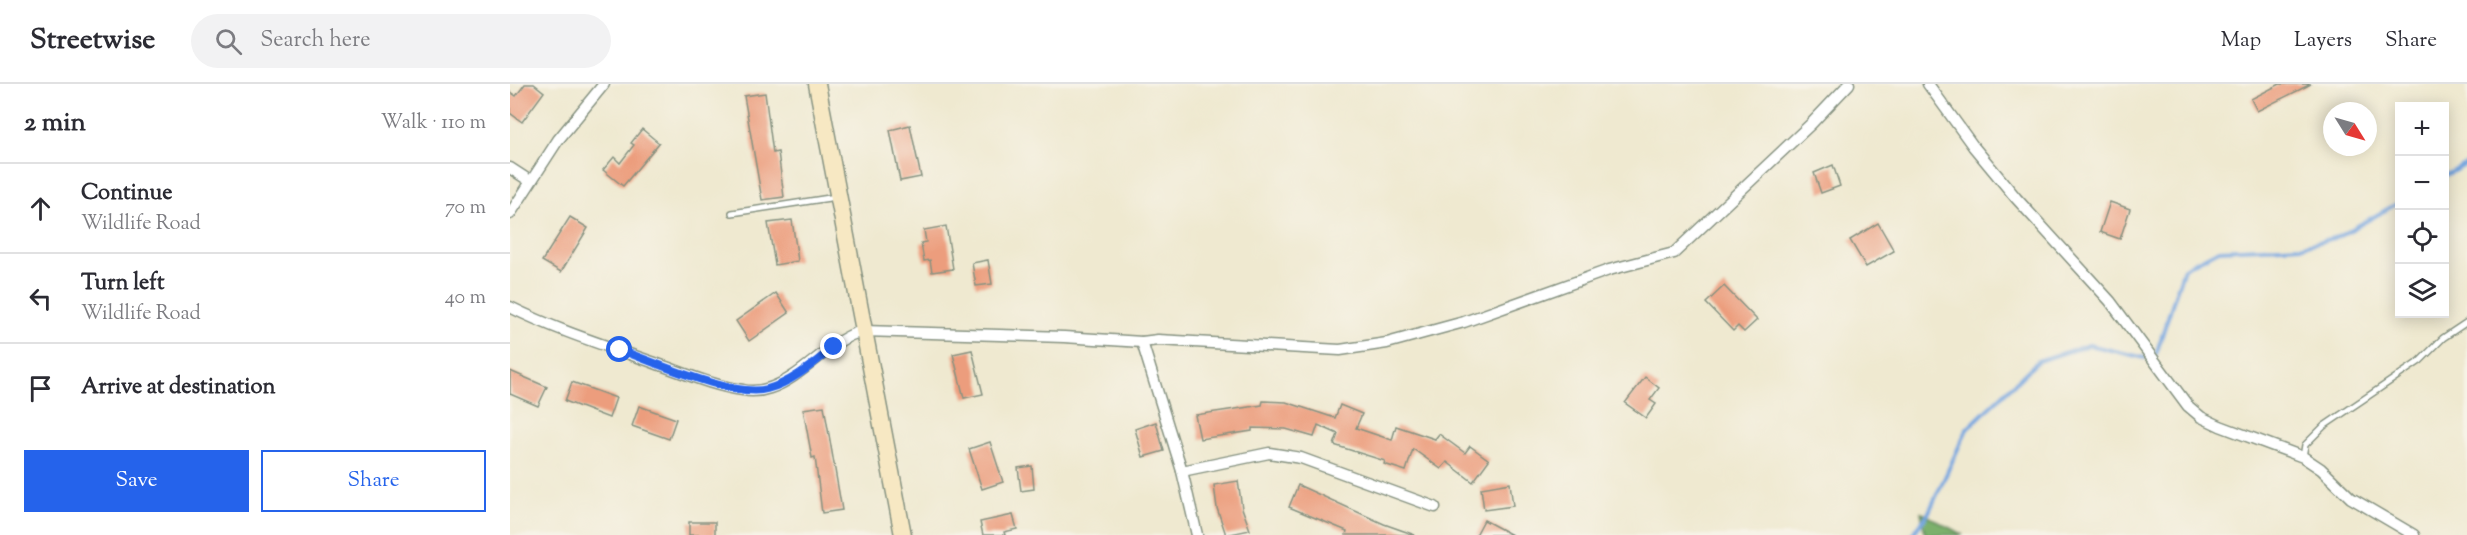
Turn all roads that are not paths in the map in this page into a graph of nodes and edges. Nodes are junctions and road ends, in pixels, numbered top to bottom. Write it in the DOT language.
graph roads {
  1 [pos="604,84"];
  2 [pos="817,84"];
  3 [pos="1849,84"];
  4 [pos="1928,84"];
  5 [pos="510,168"];
  6 [pos="530,181"];
  7 [pos="837,197"];
  8 [pos="732,213"];
  9 [pos="510,214"];
  10 [pos="510,307"];
  11 [pos="2467,322"];
  12 [pos="863,331"];
  13 [pos="1142,342"];
  14 [pos="2303,457"];
  15 [pos="1182,471"];
  16 [pos="1435,507"];
  17 [pos="903,535"];
  18 [pos="1197,535"];
  19 [pos="2414,535"];
  1 -- 6 [label="street"];
  2 -- 7 [label="main road"];
  3 -- 13 [label="street"];
  4 -- 14 [label="street"];
  5 -- 6 [label="street"];
  6 -- 9 [label="street"];
  7 -- 8 [label="lane"];
  7 -- 12 [label="main road"];
  10 -- 12 [label="street"];
  11 -- 14 [label="lane"];
  12 -- 13 [label="street"];
  12 -- 17 [label="main road"];
  13 -- 15 [label="street"];
  14 -- 19 [label="street"];
  15 -- 16 [label="street"];
  15 -- 18 [label="street"];
}
